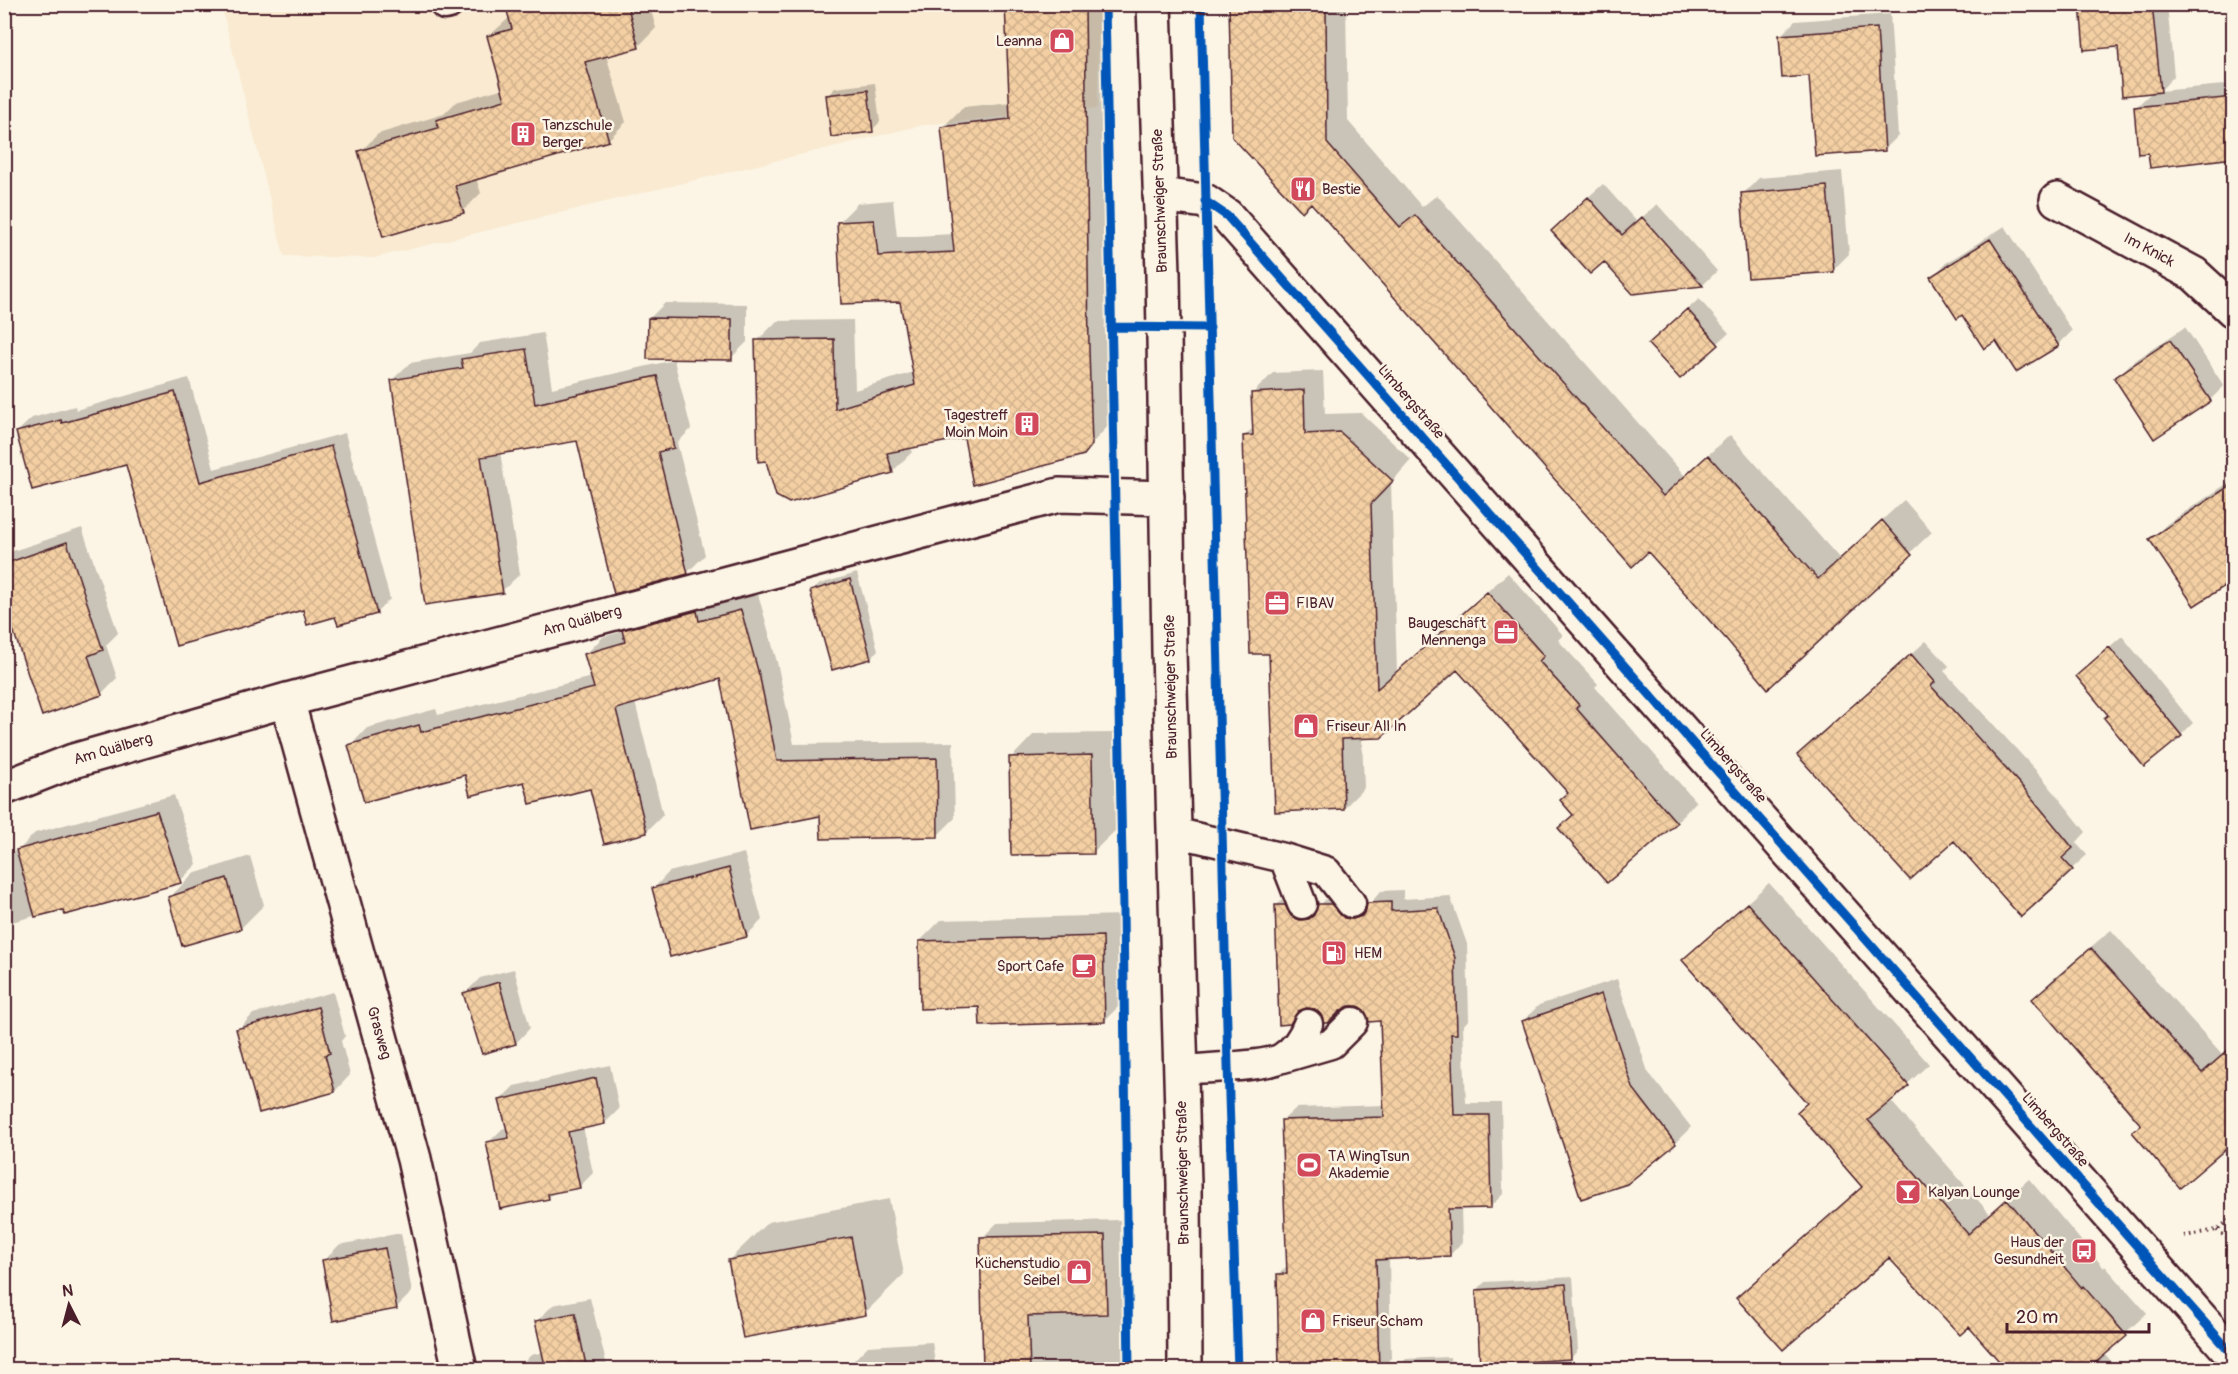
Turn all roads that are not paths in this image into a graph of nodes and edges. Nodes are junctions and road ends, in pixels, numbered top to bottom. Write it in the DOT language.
graph roads {
  1 [pos="1154,4"];
  2 [pos="1160,195"];
  3 [pos="2057,200"];
  4 [pos="2234,311"];
  5 [pos="1167,498"];
  6 [pos="287,700"];
  7 [pos="4,788"];
  8 [pos="1174,832"];
  9 [pos="1284,858"];
  10 [pos="1351,903"];
  11 [pos="1302,904"];
  12 [pos="1353,1022"];
  13 [pos="1308,1024"];
  14 [pos="1281,1059"];
  15 [pos="1180,1070"];
  16 [pos="2234,1356"];
  17 [pos="460,1370"];
  18 [pos="1185,1370"];
  1 -- 2 [label="street, Braunschweiger Straße"];
  2 -- 5 [label="street, Braunschweiger Straße"];
  2 -- 16 [label="street, Limbergstraße"];
  3 -- 4 [label="street, Im Knick"];
  5 -- 6 [label="street, Am Quälberg"];
  5 -- 8 [label="street, Braunschweiger Straße"];
  6 -- 7 [label="street, Am Quälberg"];
  6 -- 17 [label="street, Grasweg"];
  8 -- 9 [label="lane"];
  8 -- 15 [label="street, Braunschweiger Straße"];
  9 -- 10 [label="lane"];
  9 -- 11 [label="lane"];
  12 -- 14 [label="lane"];
  13 -- 14 [label="lane"];
  14 -- 15 [label="lane"];
  15 -- 18 [label="street, Braunschweiger Straße"];
}
